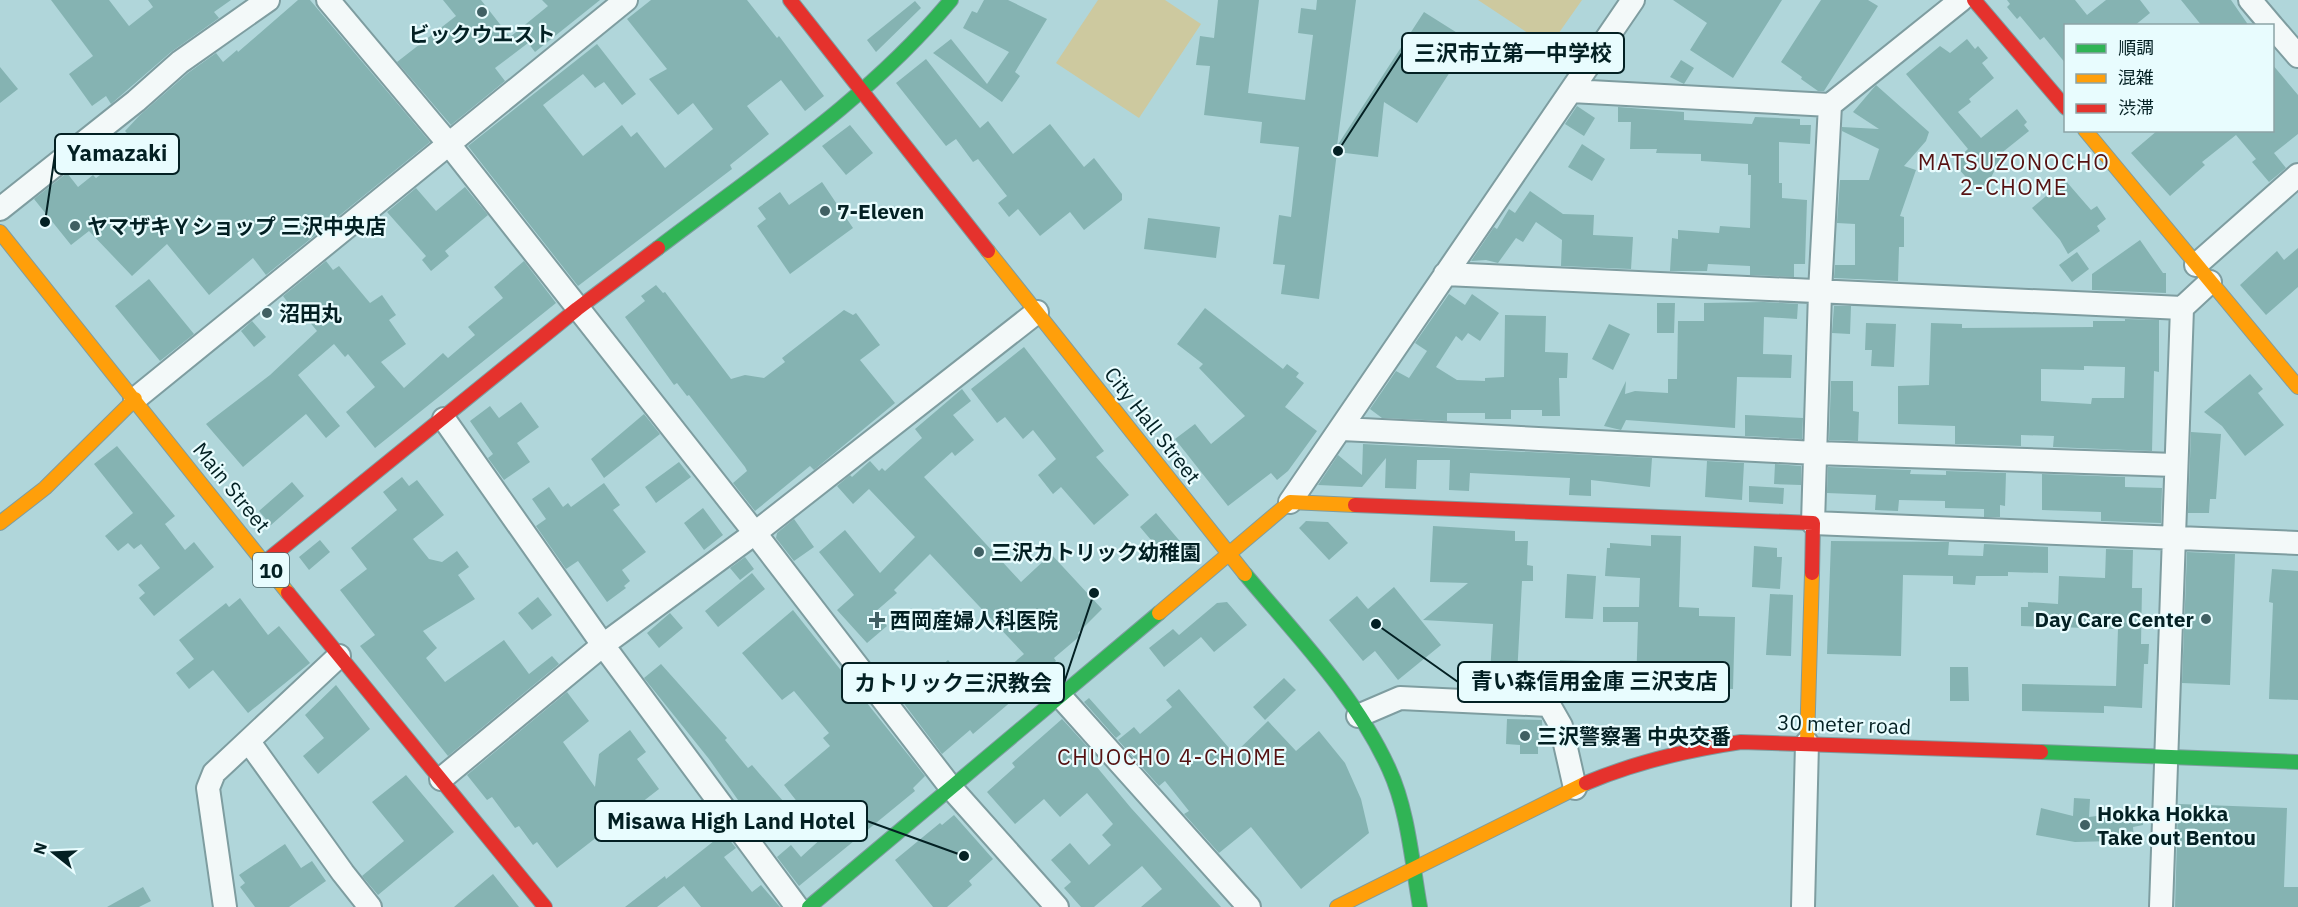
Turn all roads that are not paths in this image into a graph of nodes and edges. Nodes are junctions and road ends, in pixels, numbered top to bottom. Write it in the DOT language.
graph roads {
  1 [pos="268,0"];
  2 [pos="328,0"];
  3 [pos="626,0"];
  4 [pos="790,0"];
  5 [pos="951,0"];
  6 [pos="1633,0"];
  7 [pos="1961,0"];
  8 [pos="1974,0"];
  9 [pos="2250,0"];
  10 [pos="2270,24"];
  11 [pos="2274,28"];
  12 [pos="2298,56"];
  13 [pos="863,91"];
  14 [pos="1570,91"];
  15 [pos="1830,105"];
  16 [pos="2064,106"];
  17 [pos="2087,132"];
  18 [pos="448,143"];
  19 [pos="2298,174"];
  20 [pos="0,209"];
  21 [pos="0,232"];
  22 [pos="1445,274"];
  23 [pos="2203,274"];
  24 [pos="1820,292"];
  25 [pos="2182,308"];
  26 [pos="577,309"];
  27 [pos="1037,312"];
  28 [pos="2298,387"];
  29 [pos="135,399"];
  30 [pos="444,419"];
  31 [pos="1342,429"];
  32 [pos="1816,453"];
  33 [pos="2175,465"];
  34 [pos="1290,502"];
  35 [pos="0,523"];
  36 [pos="1813,523"];
  37 [pos="755,533"];
  38 [pos="2173,539"];
  39 [pos="2298,543"];
  40 [pos="1229,555"];
  41 [pos="265,562"];
  42 [pos="603,645"];
  43 [pos="339,656"];
  44 [pos="1061,697"];
  45 [pos="1358,716"];
  46 [pos="249,742"];
  47 [pos="1807,743"];
  48 [pos="2165,756"];
  49 [pos="2298,762"];
  50 [pos="441,779"];
  51 [pos="1575,788"];
  52 [pos="952,789"];
  53 [pos="1413,867"];
  54 [pos="227,904"];
  55 [pos="370,907"];
  56 [pos="545,907"];
  57 [pos="797,907"];
  58 [pos="808,907"];
  59 [pos="1057,907"];
  60 [pos="1250,907"];
  61 [pos="1337,907"];
  62 [pos="1420,907"];
  63 [pos="1803,907"];
  64 [pos="2161,907"];
  1 -- 20 [label="street"];
  2 -- 18 [label="street"];
  3 -- 18 [label="street"];
  4 -- 13 [label="street, City Hall Street"];
  5 -- 13 [label="street"];
  6 -- 14 [label="street"];
  7 -- 15 [label="street"];
  8 -- 16 [label="street"];
  9 -- 10 [label="street"];
  11 -- 12 [label="street"];
  13 -- 26 [label="street"];
  13 -- 27 [label="street, City Hall Street"];
  14 -- 15 [label="street"];
  14 -- 22 [label="street"];
  15 -- 24 [label="street"];
  17 -- 23 [label="street"];
  18 -- 26 [label="street"];
  18 -- 29 [label="street"];
  19 -- 23 [label="street"];
  21 -- 29 [label="street, Main Street / 10"];
  22 -- 24 [label="street"];
  22 -- 31 [label="street"];
  23 -- 25 [label="street"];
  23 -- 28 [label="street"];
  24 -- 25 [label="street"];
  24 -- 32 [label="street"];
  25 -- 33 [label="street"];
  26 -- 30 [label="street"];
  26 -- 37 [label="street"];
  27 -- 37 [label="street"];
  27 -- 40 [label="street, City Hall Street"];
  29 -- 35 [label="street"];
  29 -- 41 [label="street, Main Street / 10"];
  30 -- 41 [label="street"];
  30 -- 42 [label="street"];
  31 -- 32 [label="street"];
  31 -- 34 [label="street"];
  32 -- 33 [label="street"];
  32 -- 36 [label="street"];
  33 -- 38 [label="street"];
  34 -- 36 [label="street"];
  34 -- 40 [label="street"];
  36 -- 38 [label="street"];
  36 -- 47 [label="street"];
  37 -- 42 [label="street"];
  37 -- 52 [label="street"];
  38 -- 39 [label="street"];
  38 -- 48 [label="street"];
  40 -- 44 [label="street"];
  40 -- 45 [label="street, City Hall Street"];
  41 -- 43 [label="street, Main Street / 10"];
  42 -- 50 [label="street"];
  42 -- 57 [label="street"];
  43 -- 46 [label="street"];
  43 -- 50 [label="street, Main Street / 10"];
  44 -- 52 [label="street"];
  44 -- 60 [label="street"];
  45 -- 51 [label="street"];
  45 -- 53 [label="street, City Hall Street"];
  46 -- 54 [label="street"];
  46 -- 55 [label="street"];
  47 -- 48 [label="street, 30 meter road"];
  47 -- 51 [label="street, 30 meter road"];
  47 -- 63 [label="street"];
  48 -- 49 [label="street, 30 meter road"];
  48 -- 64 [label="street"];
  50 -- 56 [label="street, Main Street / 10"];
  51 -- 53 [label="street, 30 meter road"];
  52 -- 58 [label="street"];
  52 -- 59 [label="street"];
  53 -- 61 [label="street, 30 meter road"];
  53 -- 62 [label="street, City Hall Street"];
}
